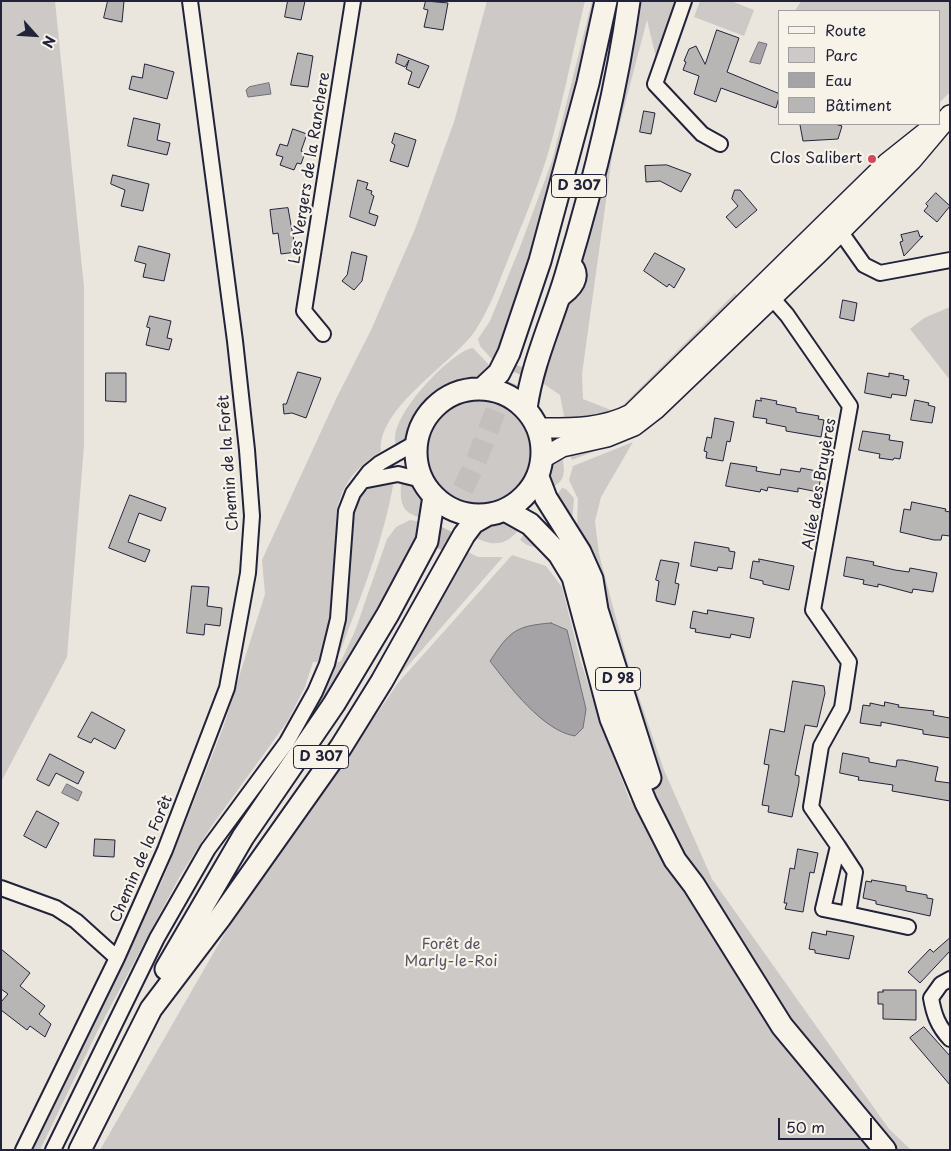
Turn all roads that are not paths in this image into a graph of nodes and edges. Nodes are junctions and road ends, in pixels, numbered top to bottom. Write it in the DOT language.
graph roads {
  1 [pos="190,1"];
  2 [pos="353,1"];
  3 [pos="606,1"];
  4 [pos="613,1"];
  5 [pos="621,1"];
  6 [pos="629,1"];
  7 [pos="684,1"];
  8 [pos="940,125"];
  9 [pos="720,144"];
  10 [pos="835,225"];
  11 [pos="950,260"];
  12 [pos="766,292"];
  13 [pos="323,334"];
  14 [pos="483,388"];
  15 [pos="526,409"];
  16 [pos="538,428"];
  17 [pos="416,442"];
  18 [pos="540,467"];
  19 [pos="362,481"];
  20 [pos="428,488"];
  21 [pos="496,513"];
  22 [pos="838,846"];
  23 [pos="694,885"];
  24 [pos="1,888"];
  25 [pos="206,900"];
  26 [pos="848,914"];
  27 [pos="908,927"];
  28 [pos="117,958"];
  29 [pos="189,958"];
  30 [pos="950,979"];
  31 [pos="151,1009"];
  32 [pos="950,1039"];
  33 [pos="23,1150"];
  34 [pos="53,1150"];
  35 [pos="80,1150"];
  36 [pos="885,1150"];
  1 -- 28 [label="street, Chemin de la Forêt"];
  2 -- 13 [label="street, Les Vergers de la Ranchere"];
  3 -- 14 [label="main road"];
  4 -- 5 [label="main road, D 307"];
  6 -- 15 [label="main road"];
  7 -- 9 [label="street"];
  8 -- 10 [label="street"];
  10 -- 11 [label="street"];
  10 -- 12 [label="street"];
  12 -- 16 [label="street"];
  12 -- 18 [label="street"];
  12 -- 22 [label="street, Allée des Bruyères"];
  14 -- 15 [label="main road"];
  14 -- 17 [label="main road"];
  15 -- 16 [label="main road"];
  16 -- 18 [label="main road"];
  17 -- 19 [label="street"];
  17 -- 20 [label="main road"];
  18 -- 21 [label="main road"];
  18 -- 23 [label="main road, D 98"];
  19 -- 20 [label="street"];
  19 -- 34 [label="street"];
  20 -- 21 [label="main road"];
  20 -- 25 [label="main road"];
  21 -- 23 [label="main road, D 98"];
  21 -- 29 [label="main road"];
  22 -- 26 [label="street"];
  22 -- 26 [label="street"];
  23 -- 36 [label="main road, D 98"];
  24 -- 28 [label="street"];
  25 -- 29 [label="main road, D 307"];
  25 -- 31 [label="main road, D 307"];
  26 -- 27 [label="street"];
  28 -- 33 [label="street, Chemin de la Forêt"];
  29 -- 31 [label="main road, D 307"];
  30 -- 32 [label="street"];
  31 -- 35 [label="main road, D 307"];
}
